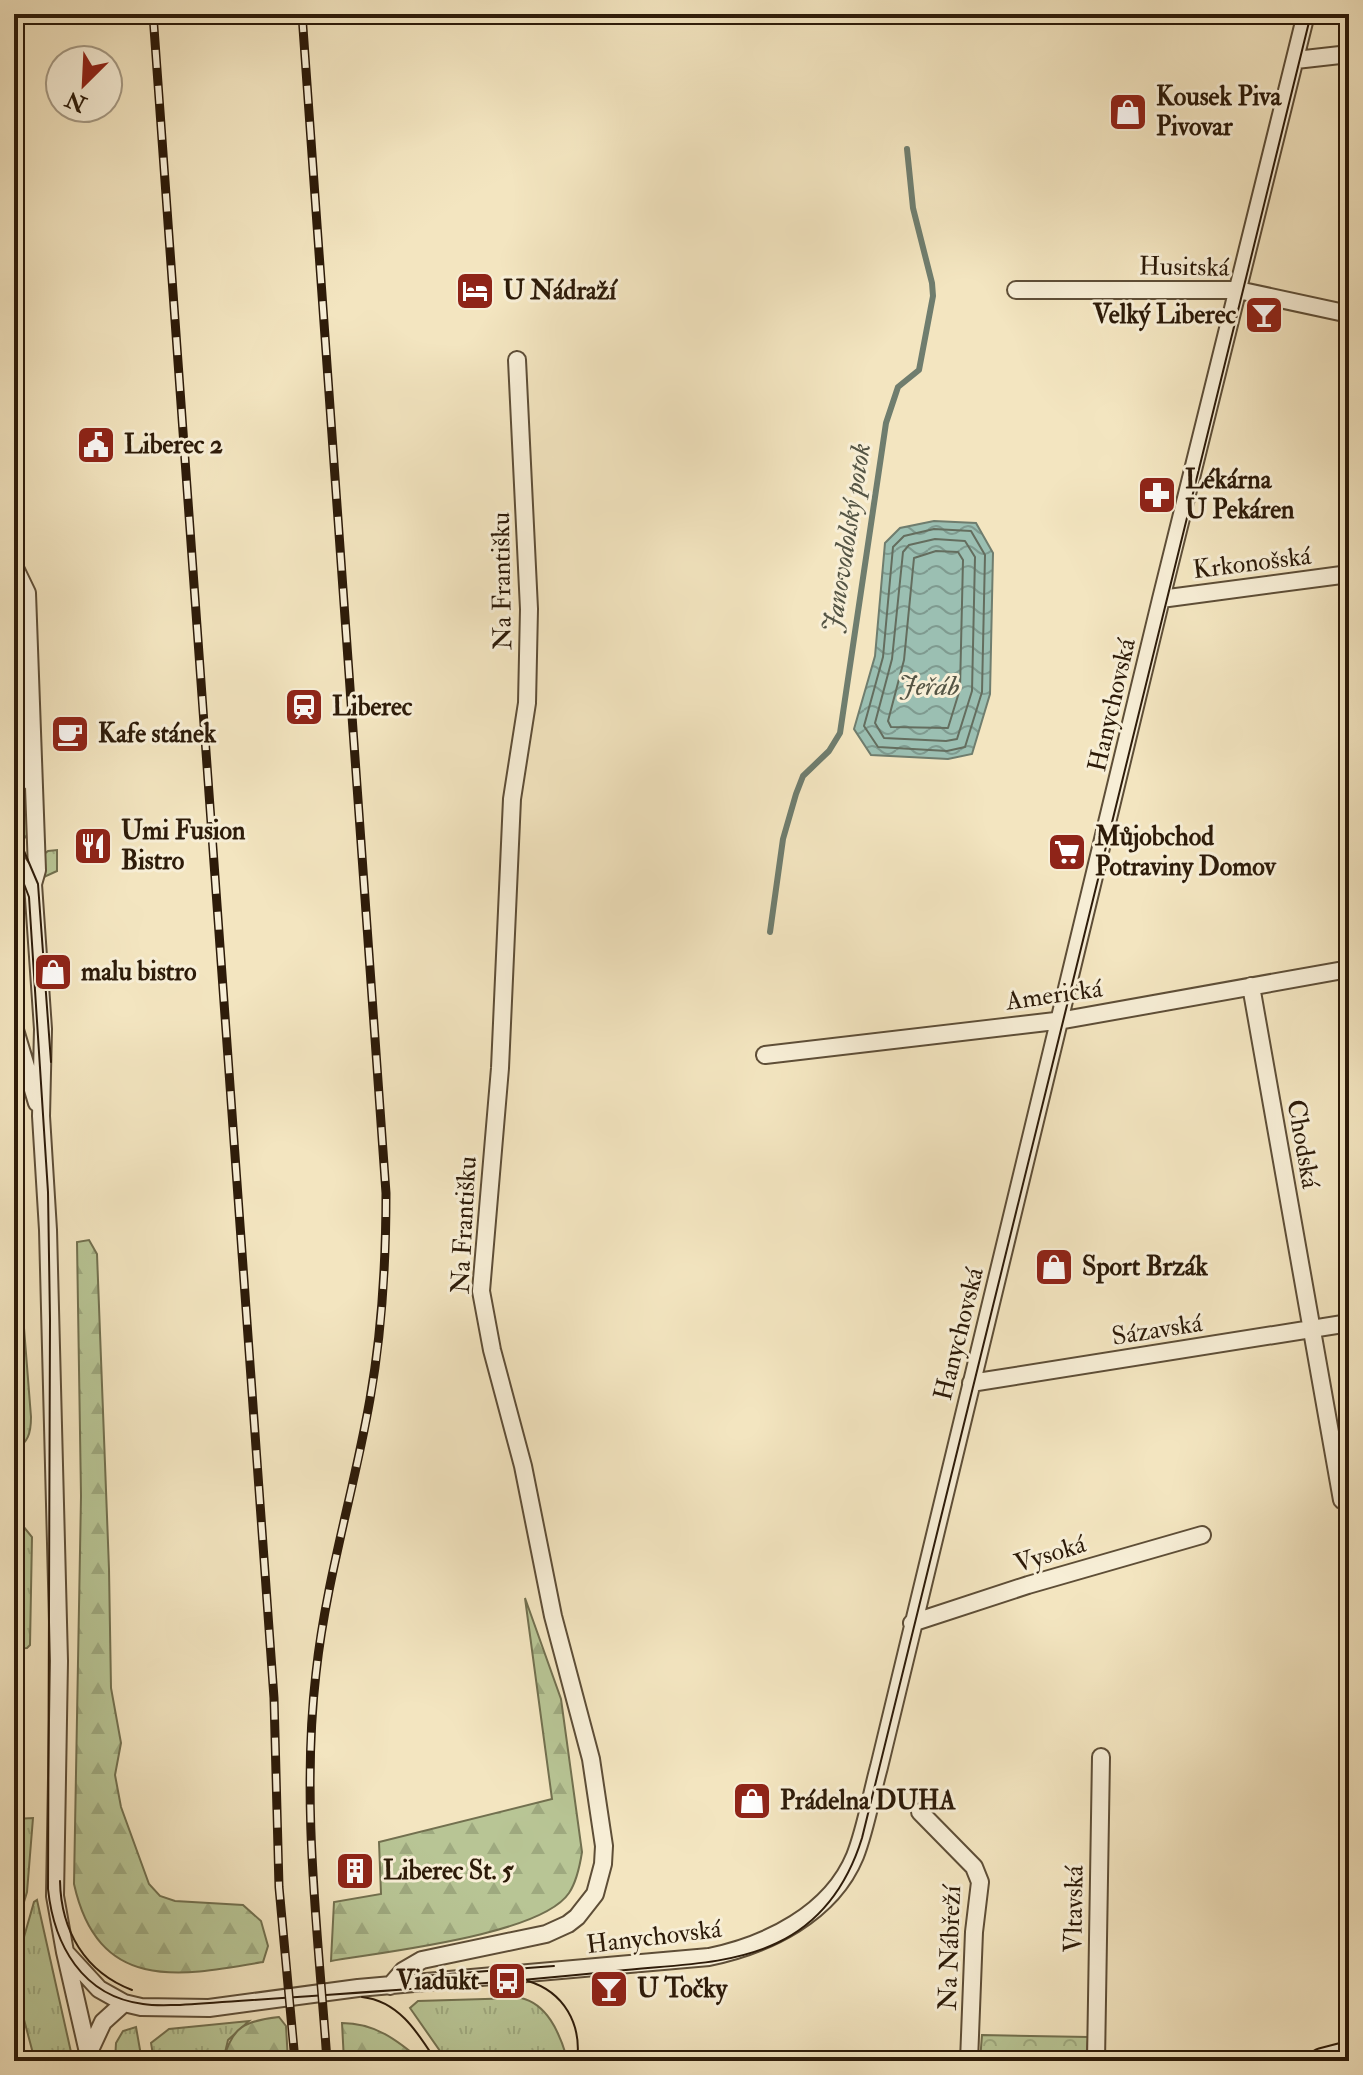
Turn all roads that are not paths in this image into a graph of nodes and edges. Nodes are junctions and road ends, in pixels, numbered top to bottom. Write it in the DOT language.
graph roads {
  1 [pos="1306,14"];
  2 [pos="1349,54"];
  3 [pos="1296,60"];
  4 [pos="1016,290"];
  5 [pos="1238,290"];
  6 [pos="1349,314"];
  7 [pos="517,360"];
  8 [pos="14,566"];
  9 [pos="1349,574"];
  10 [pos="1161,599"];
  11 [pos="34,752"];
  12 [pos="14,787"];
  13 [pos="34,819"];
  14 [pos="14,857"];
  15 [pos="33,884"];
  16 [pos="1349,969"];
  17 [pos="1251,986"];
  18 [pos="14,1013"];
  19 [pos="1061,1020"];
  20 [pos="765,1055"];
  21 [pos="41,1116"];
  22 [pos="1349,1323"];
  23 [pos="1312,1330"];
  24 [pos="971,1383"];
  25 [pos="1342,1500"];
  26 [pos="1202,1535"];
  27 [pos="912,1623"];
  28 [pos="1101,1757"];
  29 [pos="920,1812"];
  30 [pos="65,1952"];
  31 [pos="390,1986"];
  32 [pos="124,2003"];
  33 [pos="1349,2054"];
  34 [pos="90,2056"];
  35 [pos="969,2061"];
  36 [pos="1096,2061"];
  37 [pos="1322,2061"];
  1 -- 3 [label="street, Hanychovská"];
  2 -- 3 [label="street"];
  3 -- 5 [label="street, Hanychovská"];
  4 -- 5 [label="street, Husitská"];
  5 -- 6 [label="street, Husitská"];
  5 -- 10 [label="street, Hanychovská"];
  7 -- 31 [label="street, Na Františku"];
  8 -- 11 [label="street"];
  9 -- 10 [label="street, Krkonošská"];
  10 -- 19 [label="street, Hanychovská"];
  11 -- 12 [label="street"];
  11 -- 13 [label="street"];
  12 -- 13 [label="street"];
  13 -- 15 [label="street"];
  14 -- 15 [label="street"];
  15 -- 21 [label="street"];
  16 -- 17 [label="street, Americká"];
  17 -- 19 [label="street, Americká"];
  17 -- 23 [label="street, Chodská"];
  18 -- 21 [label="street"];
  19 -- 20 [label="street, Americká"];
  19 -- 24 [label="street, Hanychovská"];
  21 -- 30 [label="street"];
  22 -- 23 [label="street, Sázavská"];
  23 -- 24 [label="street, Sázavská"];
  23 -- 25 [label="street, Chodská"];
  24 -- 27 [label="street, Hanychovská"];
  26 -- 27 [label="street, Vysoká"];
  27 -- 31 [label="street, Hanychovská"];
  28 -- 36 [label="street, Vltavská"];
  29 -- 35 [label="street, Na Nábřeží"];
  30 -- 32 [label="street"];
  30 -- 34 [label="street"];
  31 -- 32 [label="street, Hanychovská"];
  32 -- 34 [label="street"];
  33 -- 37 [label="street"];
}
